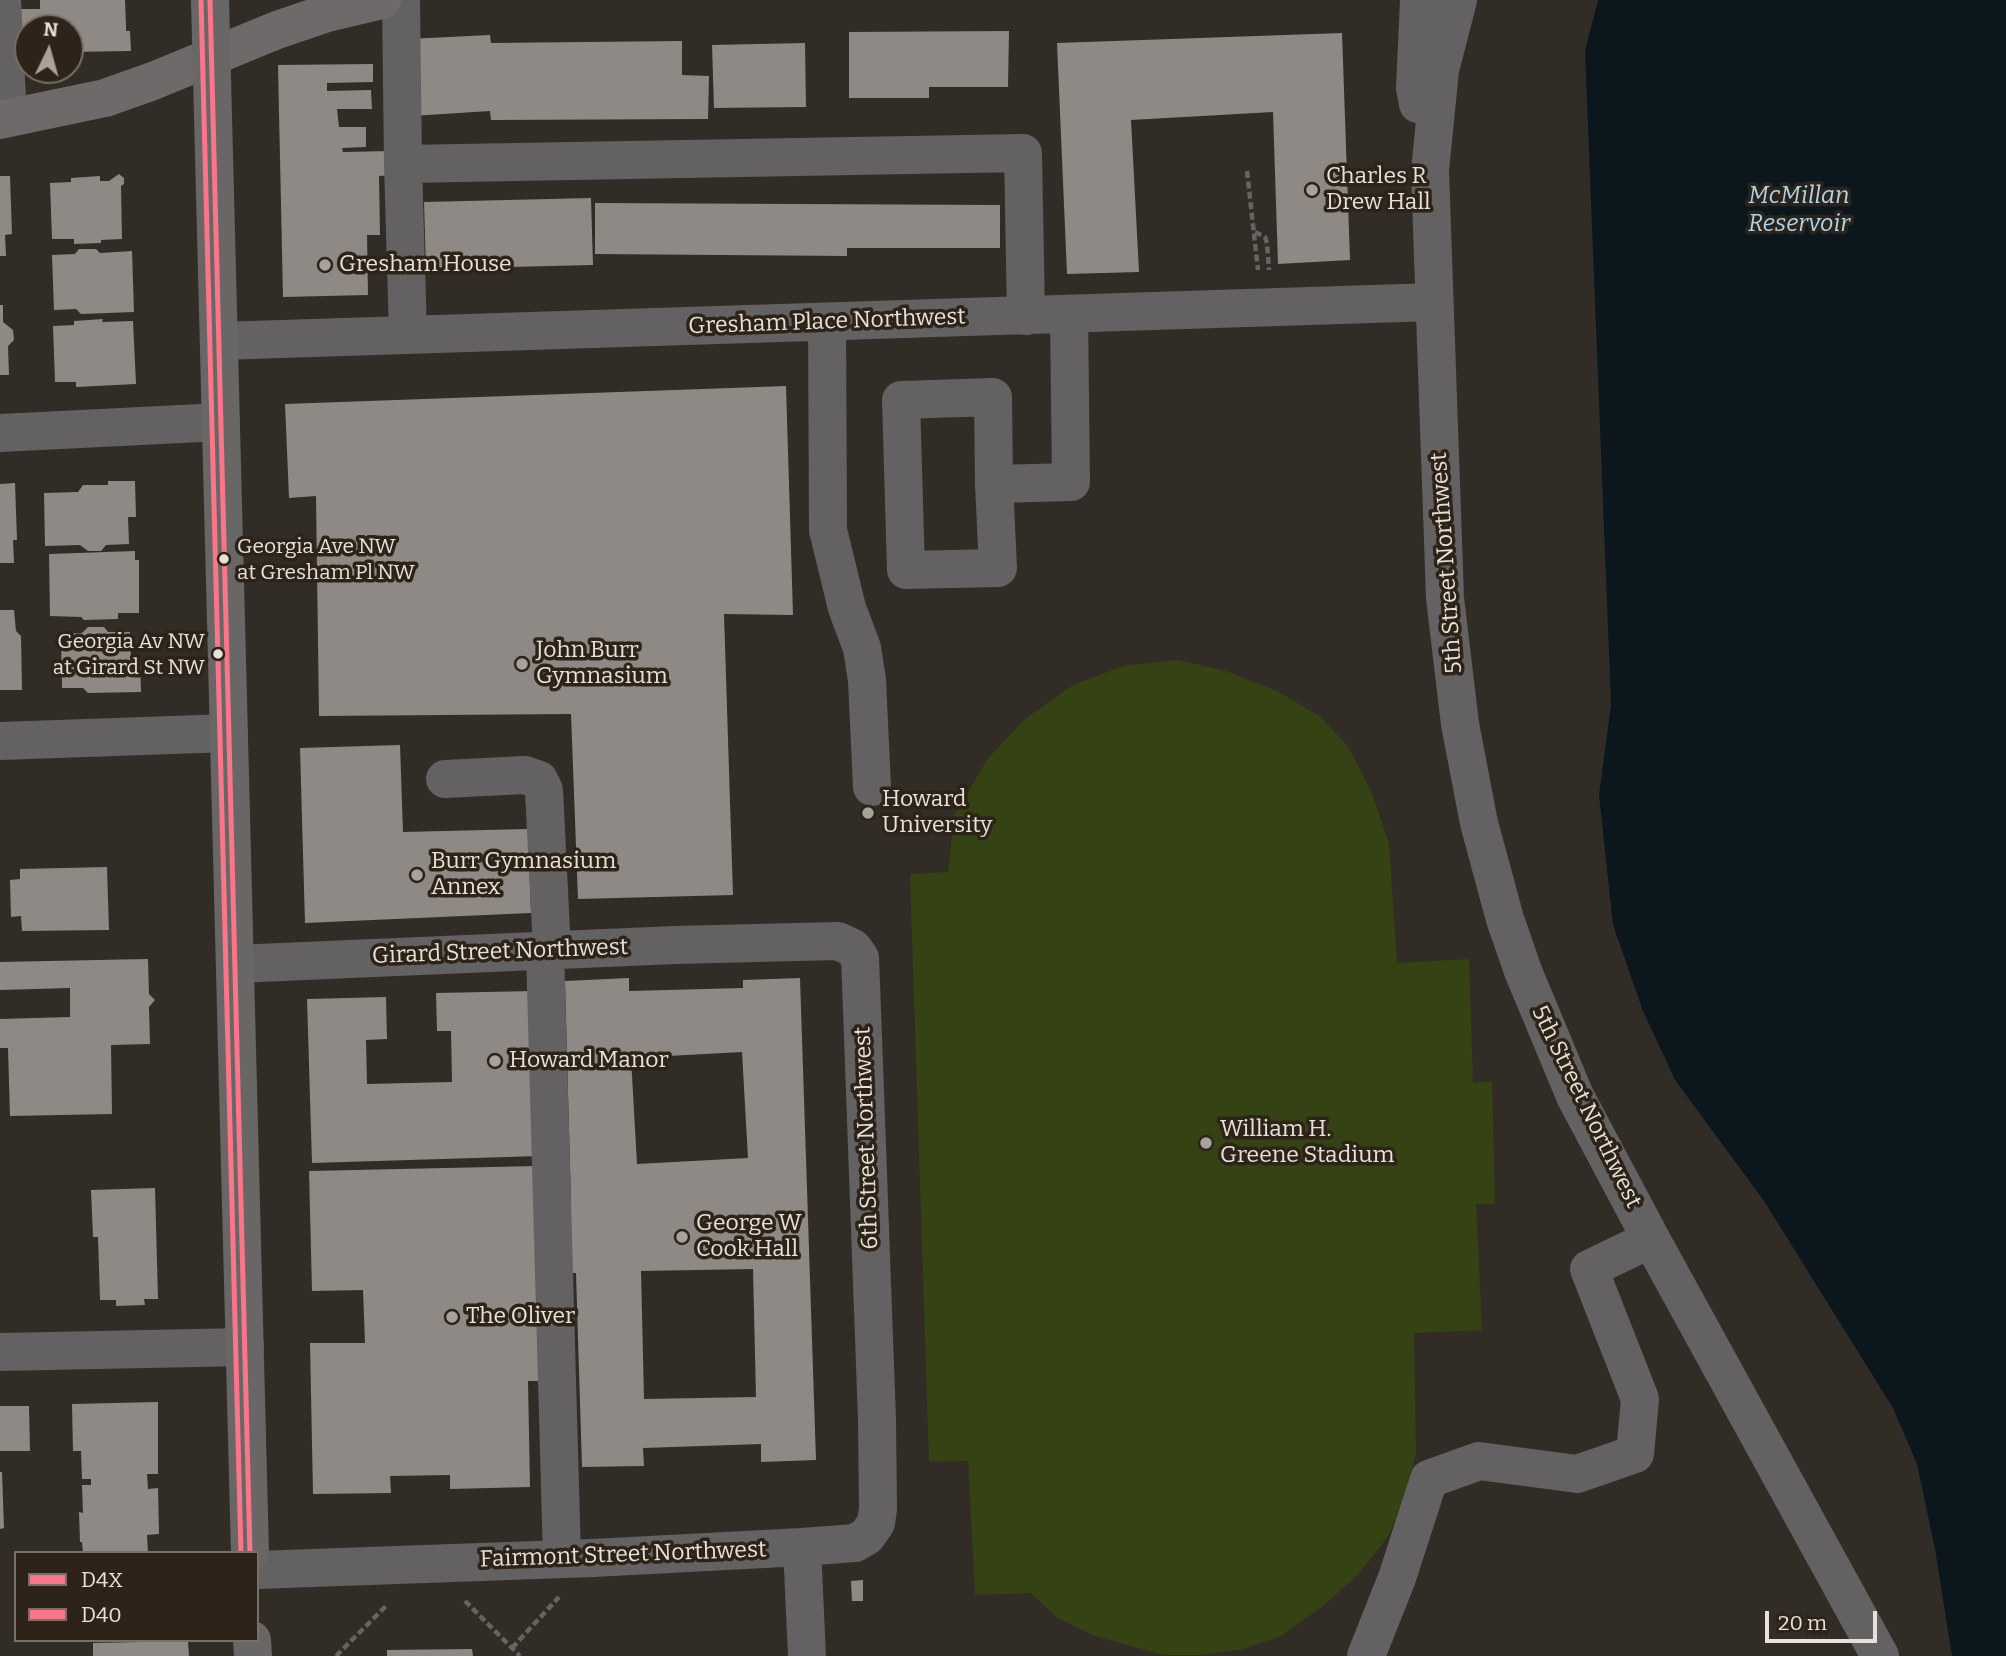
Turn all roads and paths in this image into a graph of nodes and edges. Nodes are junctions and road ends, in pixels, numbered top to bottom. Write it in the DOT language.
graph roads {
  1 [pos="2,0"];
  2 [pos="210,0"];
  3 [pos="382,0"];
  4 [pos="401,0"];
  5 [pos="1419,0"];
  6 [pos="1458,0"];
  7 [pos="212,56"];
  8 [pos="4,119"];
  9 [pos="404,164"];
  10 [pos="1247,171"];
  11 [pos="1430,171"];
  12 [pos="1255,232"];
  13 [pos="1269,281"];
  14 [pos="1258,282"];
  15 [pos="1434,302"];
  16 [pos="1069,314"];
  17 [pos="1026,316"];
  18 [pos="827,322"];
  19 [pos="408,335"];
  20 [pos="219,341"];
  21 [pos="221,422"];
  22 [pos="0,433"];
  23 [pos="994,484"];
  24 [pos="229,733"];
  25 [pos="0,741"];
  26 [pos="445,779"];
  27 [pos="872,787"];
  28 [pos="765,943"];
  29 [pos="548,951"];
  30 [pos="235,964"];
  31 [pos="1651,1239"];
  32 [pos="245,1347"];
  33 [pos="0,1352"];
  34 [pos="877,1420"];
  35 [pos="802,1547"];
  36 [pos="250,1551"];
  37 [pos="259,1570"];
  38 [pos="563,1575"];
  39 [pos="460,1596"];
  40 [pos="394,1599"];
  41 [pos="512,1648"];
  42 [pos="336,1656"];
  43 [pos="520,1656"];
  44 [pos="807,1656"];
  45 [pos="1366,1656"];
  46 [pos="1880,1656"];
  1 -- 8 [label="street"];
  2 -- 7 [label="highway"];
  3 -- 7 [label="main road"];
  4 -- 9 [label="street"];
  5 -- 11 [label="street, 5th Street Northwest"];
  6 -- 11 [label="street, 5th Street Northwest"];
  7 -- 8 [label="main road"];
  7 -- 20 [label="highway"];
  9 -- 17 [label="street"];
  9 -- 19 [label="street"];
  10 -- 12 [label="path"];
  11 -- 15 [label="street, 5th Street Northwest"];
  12 -- 13 [label="path"];
  12 -- 14 [label="path"];
  15 -- 16 [label="street, Gresham Place Northwest"];
  15 -- 31 [label="street, 5th Street Northwest"];
  16 -- 17 [label="street, Gresham Place Northwest"];
  16 -- 23 [label="street"];
  17 -- 18 [label="street, Gresham Place Northwest"];
  18 -- 19 [label="street, Gresham Place Northwest"];
  18 -- 27 [label="street"];
  19 -- 20 [label="street, Gresham Place Northwest"];
  20 -- 21 [label="highway"];
  21 -- 22 [label="street"];
  21 -- 24 [label="highway"];
  23 -- 23 [label="street"];
  24 -- 25 [label="street"];
  24 -- 30 [label="highway"];
  26 -- 29 [label="street"];
  28 -- 29 [label="street, Girard Street Northwest"];
  28 -- 34 [label="street, 6th Street Northwest"];
  29 -- 30 [label="street, Girard Street Northwest"];
  29 -- 38 [label="street"];
  30 -- 32 [label="highway"];
  31 -- 45 [label="street"];
  31 -- 46 [label="street, 5th Street Northwest"];
  32 -- 33 [label="street"];
  32 -- 36 [label="highway"];
  34 -- 35 [label="street, Fairmont Street Northwest"];
  35 -- 38 [label="street, Fairmont Street Northwest"];
  35 -- 44 [label="street"];
  37 -- 38 [label="street, Fairmont Street Northwest"];
  38 -- 41 [label="path"];
  39 -- 41 [label="path"];
  40 -- 42 [label="path"];
  41 -- 43 [label="path"];
}
